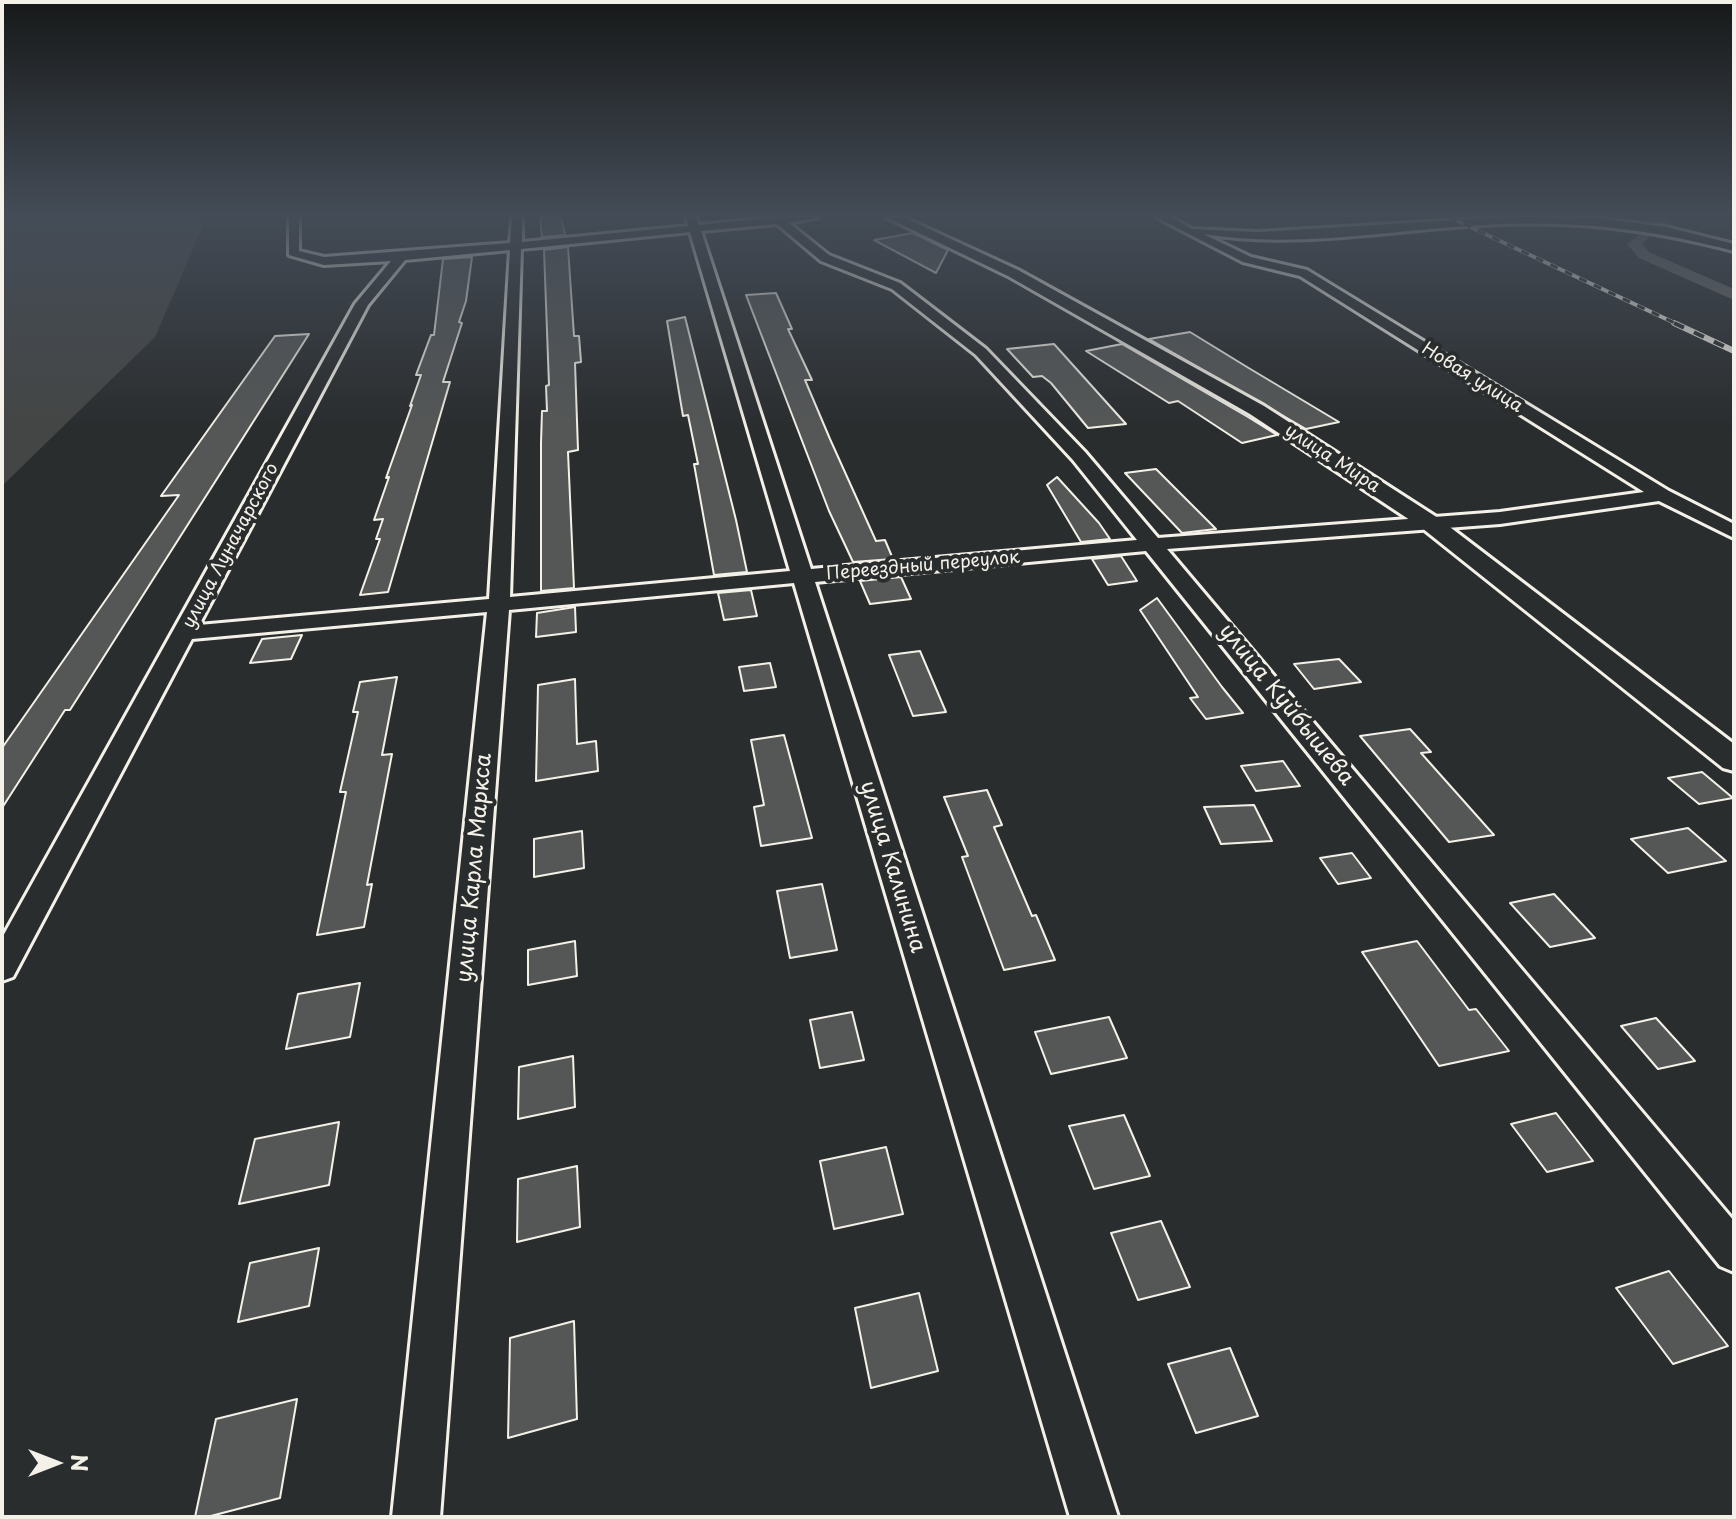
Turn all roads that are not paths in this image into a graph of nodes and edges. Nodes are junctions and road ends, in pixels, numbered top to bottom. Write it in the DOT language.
graph roads {
  1 [pos="375,288"];
  2 [pos="515,288"];
  3 [pos="714,288"];
  4 [pos="898,288"];
  5 [pos="1041,288"];
  6 [pos="1337,288"];
  7 [pos="1662,495"];
  8 [pos="1430,523"];
  9 [pos="1734,532"];
  10 [pos="1156,547"];
  11 [pos="802,576"];
  12 [pos="499,604"];
  13 [pos="184,633"];
  14 [pos="1734,760"];
  15 [pos="2,968"];
  16 [pos="1734,1252"];
  17 [pos="416,1517"];
  18 [pos="1094,1517"];
  1 -- 13 [label="street, улица Луначарского"];
  2 -- 12 [label="street, улица Карла Маркса"];
  3 -- 11 [label="street, улица Калинина"];
  4 -- 10 [label="street, улица Куйбышева"];
  5 -- 8 [label="street, улица Мира"];
  6 -- 7 [label="street, Новая улица"];
  7 -- 8 [label="street, Переездный переулок"];
  7 -- 9 [label="street, Новая улица"];
  8 -- 10 [label="street, Переездный переулок"];
  8 -- 14 [label="street, улица Мира"];
  10 -- 11 [label="street, Переездный переулок"];
  10 -- 16 [label="street, улица Куйбышева"];
  11 -- 12 [label="street, Переездный переулок"];
  11 -- 18 [label="street, улица Калинина"];
  12 -- 13 [label="street, Переездный переулок"];
  12 -- 17 [label="street, улица Карла Маркса"];
  13 -- 15 [label="street, улица Луначарского"];
}
